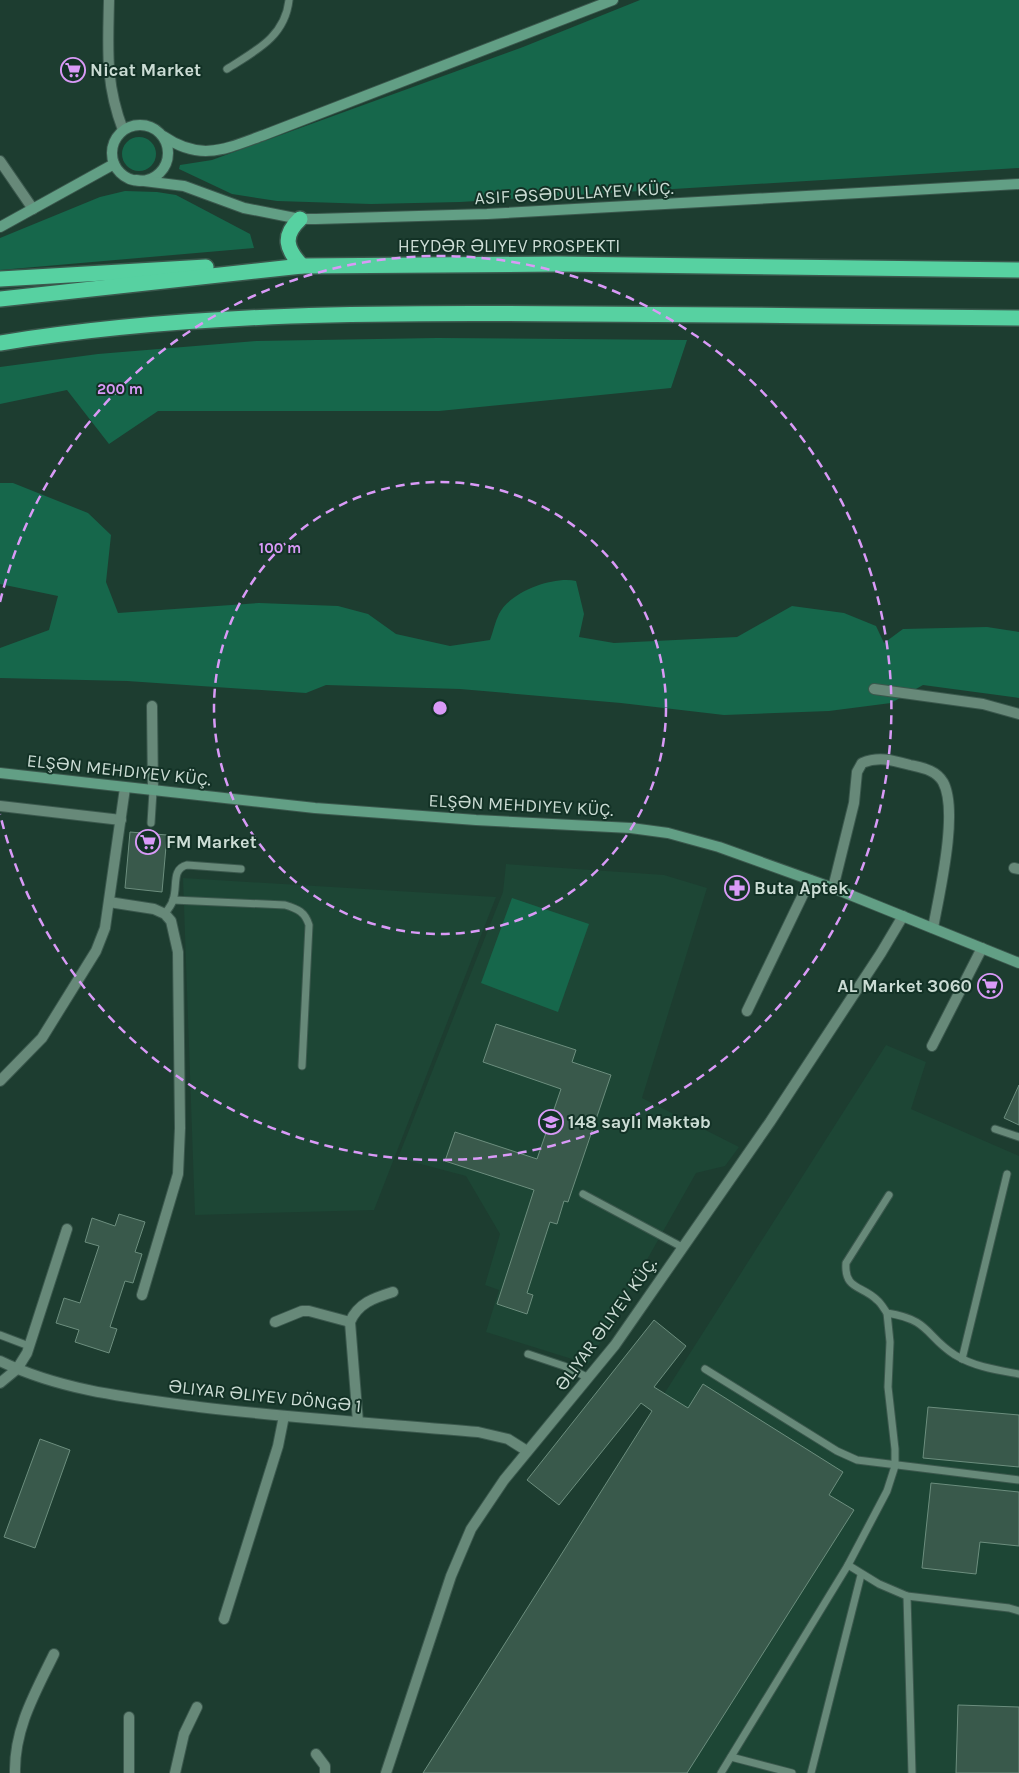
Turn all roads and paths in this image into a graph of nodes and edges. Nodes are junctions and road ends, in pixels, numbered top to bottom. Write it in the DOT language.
graph roads {
  1 [pos="109,0"];
  2 [pos="290,0"];
  3 [pos="613,0"];
  4 [pos="227,69"];
  5 [pos="123,130"];
  6 [pos="163,136"];
  7 [pos="0,161"];
  8 [pos="114,164"];
  9 [pos="136,180"];
  10 [pos="1019,184"];
  11 [pos="34,210"];
  12 [pos="300,219"];
  13 [pos="0,226"];
  14 [pos="295,266"];
  15 [pos="1019,270"];
  16 [pos="0,279"];
  17 [pos="0,299"];
  18 [pos="1019,318"];
  19 [pos="0,343"];
  20 [pos="874,689"];
  21 [pos="152,706"];
  22 [pos="1019,714"];
  23 [pos="0,773"];
  24 [pos="125,788"];
  25 [pos="153,791"];
  26 [pos="0,806"];
  27 [pos="120,820"];
  28 [pos="150,824"];
  29 [pos="241,869"];
  30 [pos="810,880"];
  31 [pos="832,888"];
  32 [pos="173,900"];
  33 [pos="109,902"];
  34 [pos="165,914"];
  35 [pos="902,916"];
  36 [pos="932,928"];
  37 [pos="982,948"];
  38 [pos="1019,963"];
  39 [pos="746,1011"];
  40 [pos="932,1046"];
  41 [pos="302,1066"];
  42 [pos="1,1079"];
  43 [pos="995,1129"];
  44 [pos="1019,1137"];
  45 [pos="1006,1174"];
  46 [pos="583,1194"];
  47 [pos="889,1194"];
  48 [pos="68,1229"];
  49 [pos="682,1247"];
  50 [pos="393,1292"];
  51 [pos="142,1294"];
  52 [pos="887,1313"];
  53 [pos="275,1322"];
  54 [pos="350,1322"];
  55 [pos="0,1335"];
  56 [pos="29,1346"];
  57 [pos="528,1354"];
  58 [pos="962,1359"];
  59 [pos="0,1361"];
  60 [pos="17,1369"];
  61 [pos="705,1369"];
  62 [pos="1019,1374"];
  63 [pos="589,1378"];
  64 [pos="0,1382"];
  65 [pos="284,1416"];
  66 [pos="358,1422"];
  67 [pos="527,1451"];
  68 [pos="895,1466"];
  69 [pos="1019,1480"];
  70 [pos="848,1565"];
  71 [pos="861,1574"];
  72 [pos="907,1596"];
  73 [pos="1019,1611"];
  74 [pos="224,1619"];
  75 [pos="54,1654"];
  76 [pos="197,1707"];
  77 [pos="129,1717"];
  78 [pos="316,1754"];
  79 [pos="731,1757"];
  80 [pos="15,1773"];
  81 [pos="128,1773"];
  82 [pos="175,1773"];
  83 [pos="325,1773"];
  84 [pos="386,1773"];
  85 [pos="721,1773"];
  86 [pos="792,1773"];
  87 [pos="811,1773"];
  88 [pos="912,1773"];
  1 -- 5 [label="street"];
  2 -- 4 [label="lane"];
  3 -- 6 [label="main road"];
  5 -- 6 [label="main road"];
  5 -- 8 [label="main road"];
  6 -- 9 [label="main road"];
  7 -- 11 [label="street"];
  8 -- 9 [label="main road"];
  8 -- 11 [label="main road"];
  9 -- 12 [label="main road, ASIF ƏSƏDULLAYEV KÜÇ."];
  10 -- 12 [label="main road, ASIF ƏSƏDULLAYEV KÜÇ."];
  11 -- 13 [label="main road"];
  12 -- 14 [label="highway"];
  14 -- 15 [label="highway, HEYDƏR ƏLIYEV PROSPEKTI"];
  14 -- 16 [label="highway"];
  14 -- 17 [label="highway, HEYDƏR ƏLIYEV PROSPEKTI"];
  18 -- 19 [label="highway"];
  20 -- 22 [label="street"];
  21 -- 25 [label="street"];
  23 -- 24 [label="main road, ELŞƏN MEHDIYEV KÜÇ."];
  24 -- 25 [label="main road, ELŞƏN MEHDIYEV KÜÇ."];
  24 -- 27 [label="street"];
  25 -- 28 [label="lane"];
  25 -- 30 [label="main road, ELŞƏN MEHDIYEV KÜÇ."];
  26 -- 27 [label="street"];
  27 -- 33 [label="street"];
  29 -- 32 [label="lane"];
  30 -- 31 [label="main road, ELŞƏN MEHDIYEV KÜÇ."];
  30 -- 39 [label="street"];
  31 -- 35 [label="main road, ELŞƏN MEHDIYEV KÜÇ."];
  31 -- 36 [label="street"];
  32 -- 34 [label="lane"];
  32 -- 41 [label="lane"];
  33 -- 34 [label="street"];
  33 -- 42 [label="street"];
  34 -- 51 [label="street"];
  35 -- 36 [label="main road, ELŞƏN MEHDIYEV KÜÇ."];
  35 -- 49 [label="street, ƏLIYAR ƏLIYEV KÜÇ."];
  36 -- 37 [label="main road, ELŞƏN MEHDIYEV KÜÇ."];
  37 -- 38 [label="main road, ELŞƏN MEHDIYEV KÜÇ."];
  37 -- 40 [label="street"];
  43 -- 44 [label="lane"];
  45 -- 58 [label="lane"];
  46 -- 49 [label="lane"];
  47 -- 52 [label="lane"];
  48 -- 56 [label="street"];
  49 -- 63 [label="street, ƏLIYAR ƏLIYEV KÜÇ."];
  50 -- 54 [label="street"];
  52 -- 58 [label="lane"];
  52 -- 68 [label="lane"];
  53 -- 54 [label="street"];
  54 -- 66 [label="street"];
  55 -- 56 [label="lane"];
  56 -- 60 [label="street"];
  57 -- 63 [label="lane"];
  58 -- 62 [label="lane"];
  59 -- 60 [label="street, ƏLIYAR ƏLIYEV DÖNGƏ 1"];
  60 -- 64 [label="street"];
  60 -- 65 [label="street, ƏLIYAR ƏLIYEV DÖNGƏ 1"];
  61 -- 68 [label="lane"];
  63 -- 67 [label="street, ƏLIYAR ƏLIYEV KÜÇ."];
  65 -- 66 [label="street, ƏLIYAR ƏLIYEV DÖNGƏ 1"];
  65 -- 74 [label="street"];
  66 -- 67 [label="street, ƏLIYAR ƏLIYEV DÖNGƏ 1"];
  67 -- 84 [label="street, ƏLIYAR ƏLIYEV KÜÇ."];
  68 -- 69 [label="lane"];
  68 -- 70 [label="lane"];
  70 -- 71 [label="lane"];
  70 -- 79 [label="lane"];
  71 -- 72 [label="lane"];
  71 -- 87 [label="lane"];
  72 -- 73 [label="lane"];
  72 -- 88 [label="lane"];
  75 -- 80 [label="street"];
  76 -- 82 [label="street"];
  77 -- 81 [label="street"];
  78 -- 83 [label="street"];
  79 -- 85 [label="lane"];
  79 -- 86 [label="lane"];
}
